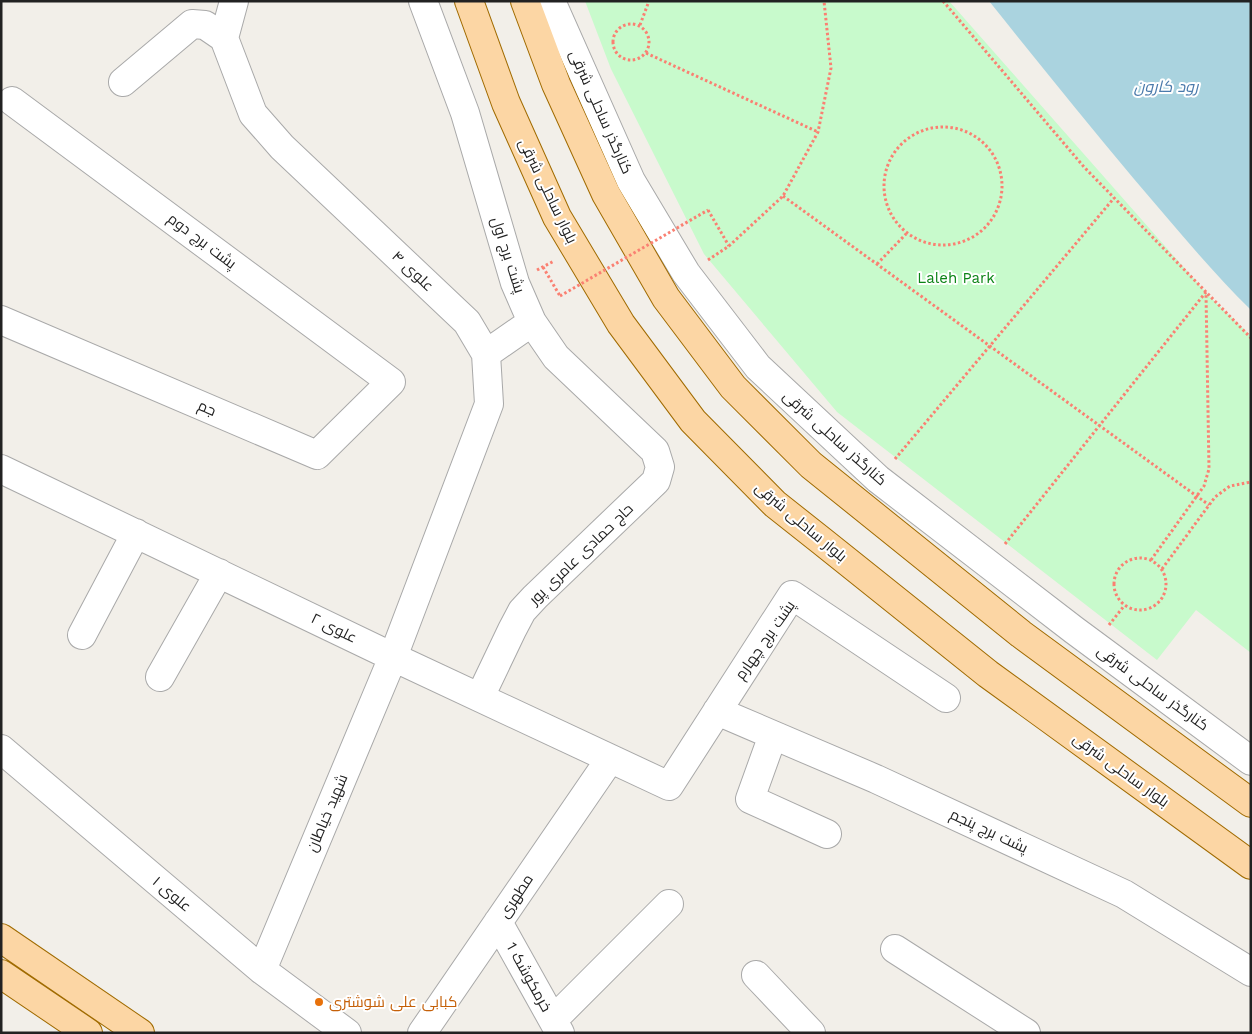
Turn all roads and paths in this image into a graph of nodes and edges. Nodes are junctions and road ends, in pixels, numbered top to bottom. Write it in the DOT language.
graph roads {
  1 [pos="234,1"];
  2 [pos="423,1"];
  3 [pos="469,1"];
  4 [pos="525,1"];
  5 [pos="551,1"];
  6 [pos="649,1"];
  7 [pos="824,1"];
  8 [pos="943,1"];
  9 [pos="640,25"];
  10 [pos="224,38"];
  11 [pos="646,53"];
  12 [pos="123,82"];
  13 [pos="12,101"];
  14 [pos="818,132"];
  15 [pos="783,196"];
  16 [pos="1114,198"];
  17 [pos="906,234"];
  18 [pos="877,264"];
  19 [pos="543,267"];
  20 [pos="1206,292"];
  21 [pos="1,320"];
  22 [pos="532,322"];
  23 [pos="1251,338"];
  24 [pos="990,346"];
  25 [pos="486,354"];
  26 [pos="391,382"];
  27 [pos="1100,426"];
  28 [pos="660,467"];
  29 [pos="1,468"];
  30 [pos="878,479"];
  31 [pos="1251,482"];
  32 [pos="1197,496"];
  33 [pos="1209,505"];
  34 [pos="136,533"];
  35 [pos="1151,560"];
  36 [pos="989,564"];
  37 [pos="1162,570"];
  38 [pos="219,573"];
  39 [pos="82,635"];
  40 [pos="393,657"];
  41 [pos="160,677"];
  42 [pos="480,698"];
  43 [pos="946,698"];
  44 [pos="717,711"];
  45 [pos="773,735"];
  46 [pos="1,750"];
  47 [pos="610,758"];
  48 [pos="1251,760"];
  49 [pos="668,786"];
  50 [pos="1251,803"];
  51 [pos="827,834"];
  52 [pos="1251,865"];
  53 [pos="668,904"];
  54 [pos="498,922"];
  55 [pos="1,938"];
  56 [pos="895,948"];
  57 [pos="262,970"];
  58 [pos="1251,972"];
  59 [pos="1,974"];
  60 [pos="756,975"];
  61 [pos="557,1026"];
  62 [pos="88,1033"];
  63 [pos="140,1033"];
  64 [pos="347,1033"];
  65 [pos="422,1033"];
  66 [pos="811,1033"];
  67 [pos="1026,1033"];
  1 -- 10 [label="street"];
  2 -- 22 [label="street, پشت برج اول"];
  3 -- 52 [label="main road, بلوار ساحلی شرقی"];
  4 -- 50 [label="main road"];
  5 -- 30 [label="street, کنارگذر ساحلی شرقی"];
  6 -- 9 [label="path"];
  7 -- 14 [label="path"];
  8 -- 16 [label="path"];
  9 -- 11 [label="path"];
  9 -- 11 [label="path"];
  10 -- 12 [label="street"];
  10 -- 25 [label="street, علوی ۴"];
  11 -- 14 [label="path"];
  13 -- 26 [label="street, پشت برج دوم"];
  14 -- 15 [label="path"];
  15 -- 18 [label="path"];
  15 -- 19 [label="path, bridge"];
  16 -- 20 [label="path"];
  16 -- 24 [label="path"];
  17 -- 17 [label="path"];
  17 -- 18 [label="path"];
  18 -- 24 [label="path"];
  20 -- 23 [label="path"];
  20 -- 27 [label="path"];
  20 -- 32 [label="path"];
  21 -- 26 [label="street, جم"];
  22 -- 25 [label="street"];
  22 -- 28 [label="street, پشت برج اول"];
  24 -- 27 [label="path"];
  24 -- 30 [label="path"];
  25 -- 40 [label="street, علوی ۴"];
  27 -- 32 [label="path"];
  27 -- 36 [label="path"];
  28 -- 42 [label="street, حاج حمادی عامری پور"];
  29 -- 34 [label="street, علوی ۲"];
  30 -- 36 [label="street, کنارگذر ساحلی شرقی"];
  31 -- 33 [label="path"];
  32 -- 33 [label="path"];
  32 -- 35 [label="path"];
  33 -- 37 [label="path"];
  34 -- 38 [label="street, علوی ۲"];
  34 -- 39 [label="street"];
  35 -- 37 [label="path"];
  35 -- 37 [label="path"];
  36 -- 48 [label="street, کنارگذر ساحلی شرقی"];
  38 -- 40 [label="street, علوی ۲"];
  38 -- 41 [label="street"];
  40 -- 42 [label="street, علوی ۲"];
  40 -- 57 [label="street, شهید خیاطان"];
  42 -- 47 [label="street, علوی ۲"];
  43 -- 44 [label="street, پشت برج چهارم"];
  44 -- 45 [label="street, پشت برج پنجم"];
  44 -- 49 [label="street, پشت برج چهارم"];
  45 -- 51 [label="street"];
  45 -- 58 [label="street, پشت برج پنجم"];
  46 -- 57 [label="street, علوی ۱"];
  47 -- 49 [label="street, علوی ۲"];
  47 -- 54 [label="street, مطهری"];
  53 -- 61 [label="street"];
  54 -- 61 [label="street, خرمکوشک 1"];
  54 -- 65 [label="street, مطهری"];
  55 -- 63 [label="main road"];
  56 -- 67 [label="street"];
  57 -- 64 [label="street, علوی ۱"];
  59 -- 62 [label="main road"];
  60 -- 66 [label="street"];
}
